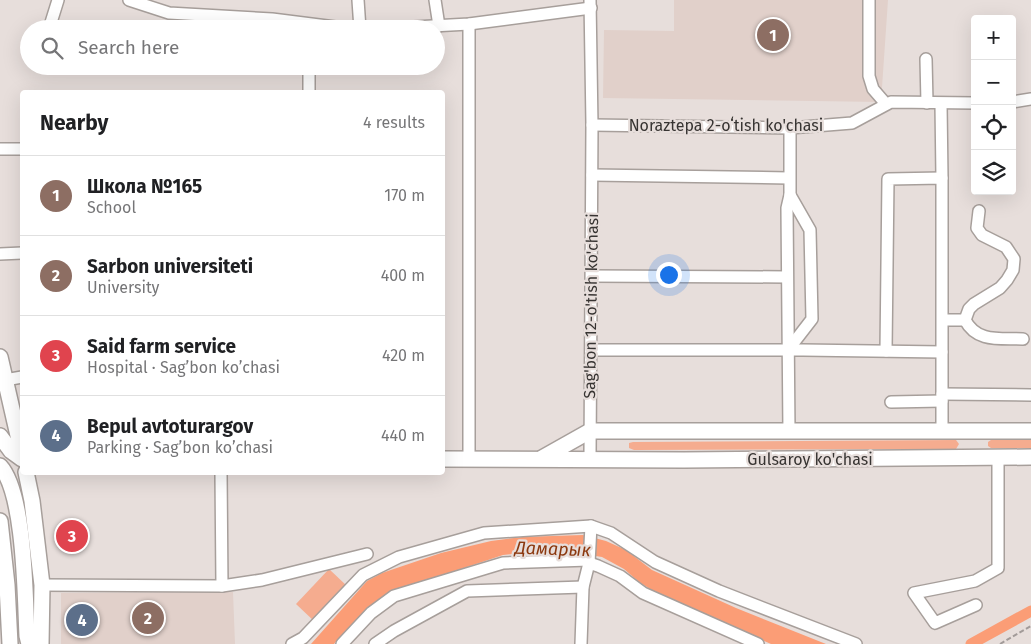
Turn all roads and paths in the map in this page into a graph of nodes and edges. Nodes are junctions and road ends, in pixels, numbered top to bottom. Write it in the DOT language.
graph roads {
  1 [pos="58,0"];
  2 [pos="130,0"];
  3 [pos="358,0"];
  4 [pos="435,0"];
  5 [pos="869,0"];
  6 [pos="590,5"];
  7 [pos="52,20"];
  8 [pos="276,20"];
  9 [pos="359,20"];
  10 [pos="438,20"];
  11 [pos="470,24"];
  12 [pos="445,26"];
  13 [pos="926,59"];
  14 [pos="309,75"];
  15 [pos="309,90"];
  16 [pos="1031,99"];
  17 [pos="1016,101"];
  18 [pos="927,103"];
  19 [pos="971,103"];
  20 [pos="886,104"];
  21 [pos="942,104"];
  22 [pos="592,125"];
  23 [pos="790,128"];
  24 [pos="0,149"];
  25 [pos="20,149"];
  26 [pos="592,175"];
  27 [pos="790,178"];
  28 [pos="942,178"];
  29 [pos="790,195"];
  30 [pos="979,211"];
  31 [pos="20,252"];
  32 [pos="0,254"];
  33 [pos="592,276"];
  34 [pos="787,277"];
  35 [pos="943,320"];
  36 [pos="965,320"];
  37 [pos="788,333"];
  38 [pos="802,333"];
  39 [pos="1023,339"];
  40 [pos="591,350"];
  41 [pos="788,350"];
  42 [pos="803,350"];
  43 [pos="886,351"];
  44 [pos="942,352"];
  45 [pos="0,357"];
  46 [pos="20,377"];
  47 [pos="5,380"];
  48 [pos="1031,395"];
  49 [pos="942,398"];
  50 [pos="891,402"];
  51 [pos="590,431"];
  52 [pos="942,431"];
  53 [pos="974,431"];
  54 [pos="1031,431"];
  55 [pos="789,432"];
  56 [pos="0,436"];
  57 [pos="20,443"];
  58 [pos="1031,457"];
  59 [pos="20,458"];
  60 [pos="541,458"];
  61 [pos="590,458"];
  62 [pos="974,458"];
  63 [pos="998,458"];
  64 [pos="0,459"];
  65 [pos="20,459"];
  66 [pos="445,459"];
  67 [pos="469,459"];
  68 [pos="0,466"];
  69 [pos="27,475"];
  70 [pos="221,475"];
  71 [pos="0,521"];
  72 [pos="591,526"];
  73 [pos="367,554"];
  74 [pos="589,562"];
  75 [pos="4,585"];
  76 [pos="42,585"];
  77 [pos="222,586"];
  78 [pos="583,587"];
  79 [pos="976,604"];
  80 [pos="1031,626"];
  81 [pos="10,644"];
  82 [pos="29,644"];
  83 [pos="41,644"];
  84 [pos="292,644"];
  85 [pos="342,644"];
  86 [pos="375,644"];
  87 [pos="582,644"];
  88 [pos="758,644"];
  89 [pos="856,644"];
  90 [pos="1000,644"];
  1 -- 7 [label="street"];
  2 -- 8 [label="street"];
  3 -- 9 [label="street"];
  4 -- 10 [label="street"];
  5 -- 20 [label="street"];
  6 -- 11 [label="street"];
  6 -- 22 [label="street, Sag'bon 12-o'tish ko'chasi"];
  11 -- 12 [label="street"];
  11 -- 67 [label="street"];
  13 -- 18 [label="street"];
  14 -- 15 [label="street"];
  16 -- 17 [label="street"];
  18 -- 20 [label="street, Noraztepa 2-oʻtish ko'chasi"];
  18 -- 21 [label="street, Noraztepa 2-oʻtish ko'chasi"];
  19 -- 21 [label="street, Noraztepa 2-oʻtish ko'chasi"];
  20 -- 23 [label="street, Noraztepa 2-oʻtish ko'chasi"];
  21 -- 28 [label="street"];
  22 -- 23 [label="street, Noraztepa 2-oʻtish ko'chasi"];
  22 -- 26 [label="street, Sag'bon 12-o'tish ko'chasi"];
  23 -- 27 [label="street"];
  24 -- 25 [label="street"];
  26 -- 27 [label="street"];
  26 -- 33 [label="street, Sag'bon 12-o'tish ko'chasi"];
  27 -- 29 [label="street"];
  28 -- 35 [label="street"];
  28 -- 43 [label="street"];
  29 -- 34 [label="street"];
  29 -- 38 [label="street"];
  30 -- 36 [label="street"];
  31 -- 32 [label="street"];
  33 -- 34 [label="street"];
  33 -- 40 [label="street, Sag'bon 12-o'tish ko'chasi"];
  34 -- 37 [label="street"];
  35 -- 36 [label="street"];
  35 -- 44 [label="street"];
  36 -- 39 [label="street"];
  37 -- 38 [label="street"];
  37 -- 41 [label="street"];
  38 -- 41 [label="street"];
  38 -- 42 [label="street"];
  40 -- 41 [label="street"];
  40 -- 51 [label="street, Sag'bon 12-o'tish ko'chasi"];
  41 -- 42 [label="street"];
  41 -- 55 [label="street"];
  42 -- 43 [label="street"];
  43 -- 44 [label="street"];
  44 -- 49 [label="street"];
  45 -- 47 [label="main road"];
  46 -- 47 [label="street"];
  47 -- 57 [label="main road"];
  48 -- 49 [label="street"];
  49 -- 50 [label="street"];
  49 -- 52 [label="street"];
  51 -- 55 [label="main road, Gulsaroy ko'chasi"];
  51 -- 60 [label="main road"];
  51 -- 61 [label="street, Sag'bon 12-o'tish ko'chasi"];
  52 -- 53 [label="main road, Gulsaroy ko'chasi"];
  52 -- 55 [label="main road, Gulsaroy ko'chasi"];
  53 -- 54 [label="main road, Gulsaroy ko'chasi"];
  53 -- 62 [label="main road"];
  56 -- 59 [label="main road"];
  58 -- 63 [label="main road, Gulsaroy ko'chasi"];
  60 -- 61 [label="main road"];
  60 -- 67 [label="main road"];
  61 -- 62 [label="main road, Gulsaroy ko'chasi"];
  62 -- 63 [label="main road, Gulsaroy ko'chasi"];
  63 -- 79 [label="street"];
  64 -- 65 [label="main road"];
  66 -- 67 [label="main road"];
  68 -- 82 [label="main road"];
  69 -- 76 [label="main road"];
  70 -- 77 [label="street"];
  71 -- 75 [label="main road"];
  72 -- 74 [label="street"];
  72 -- 84 [label="street"];
  72 -- 89 [label="street"];
  73 -- 77 [label="street"];
  74 -- 78 [label="street"];
  74 -- 85 [label="street"];
  74 -- 88 [label="street"];
  75 -- 81 [label="main road"];
  76 -- 77 [label="street"];
  76 -- 83 [label="main road"];
  78 -- 86 [label="street"];
  78 -- 87 [label="street"];
  80 -- 90 [label="path"];
}
